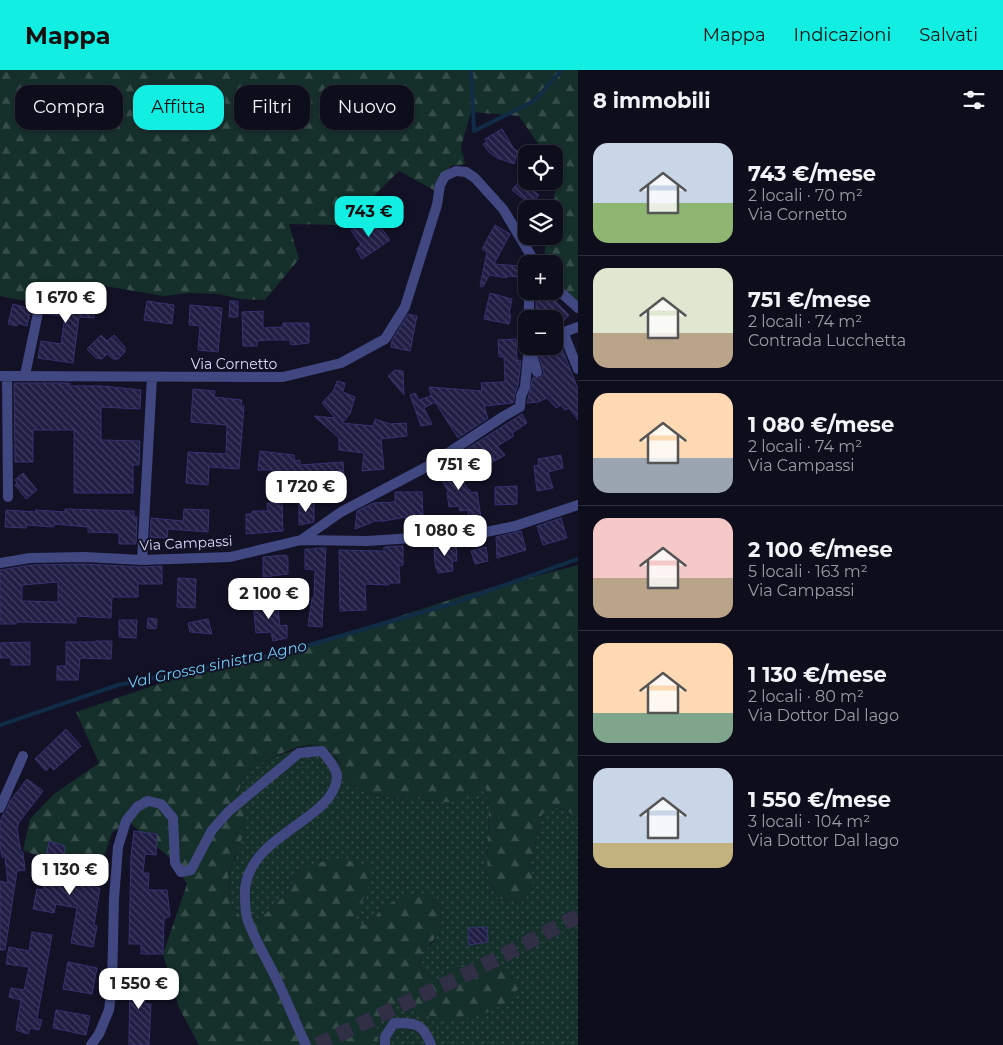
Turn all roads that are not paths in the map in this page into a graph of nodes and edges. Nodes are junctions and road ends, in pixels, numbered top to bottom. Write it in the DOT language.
graph roads {
  1 [pos="530,255"];
  2 [pos="563,294"];
  3 [pos="578,308"];
  4 [pos="38,313"];
  5 [pos="578,328"];
  6 [pos="563,332"];
  7 [pos="563,343"];
  8 [pos="528,355"];
  9 [pos="532,355"];
  10 [pos="578,369"];
  11 [pos="537,372"];
  12 [pos="25,375"];
  13 [pos="3,376"];
  14 [pos="152,377"];
  15 [pos="8,497"];
  16 [pos="578,505"];
  17 [pos="301,540"];
  18 [pos="142,560"];
  19 [pos="0,562"];
  20 [pos="23,756"];
  21 [pos="0,808"];
  22 [pos="91,1045"];
  23 [pos="306,1045"];
  24 [pos="385,1045"];
  25 [pos="431,1045"];
  1 -- 14 [label="street, Via Cornetto"];
  2 -- 3 [label="street"];
  4 -- 12 [label="street"];
  5 -- 6 [label="street"];
  7 -- 10 [label="street"];
  8 -- 17 [label="street"];
  9 -- 11 [label="street"];
  12 -- 13 [label="street, Via Cornetto"];
  12 -- 14 [label="street, Via Cornetto"];
  13 -- 15 [label="street, Via Cornetto"];
  14 -- 18 [label="street"];
  16 -- 17 [label="street, Via Campassi"];
  17 -- 18 [label="street, Via Campassi"];
  18 -- 19 [label="street, Via Campassi"];
  20 -- 21 [label="street"];
  22 -- 23 [label="street"];
  24 -- 25 [label="street"];
}
